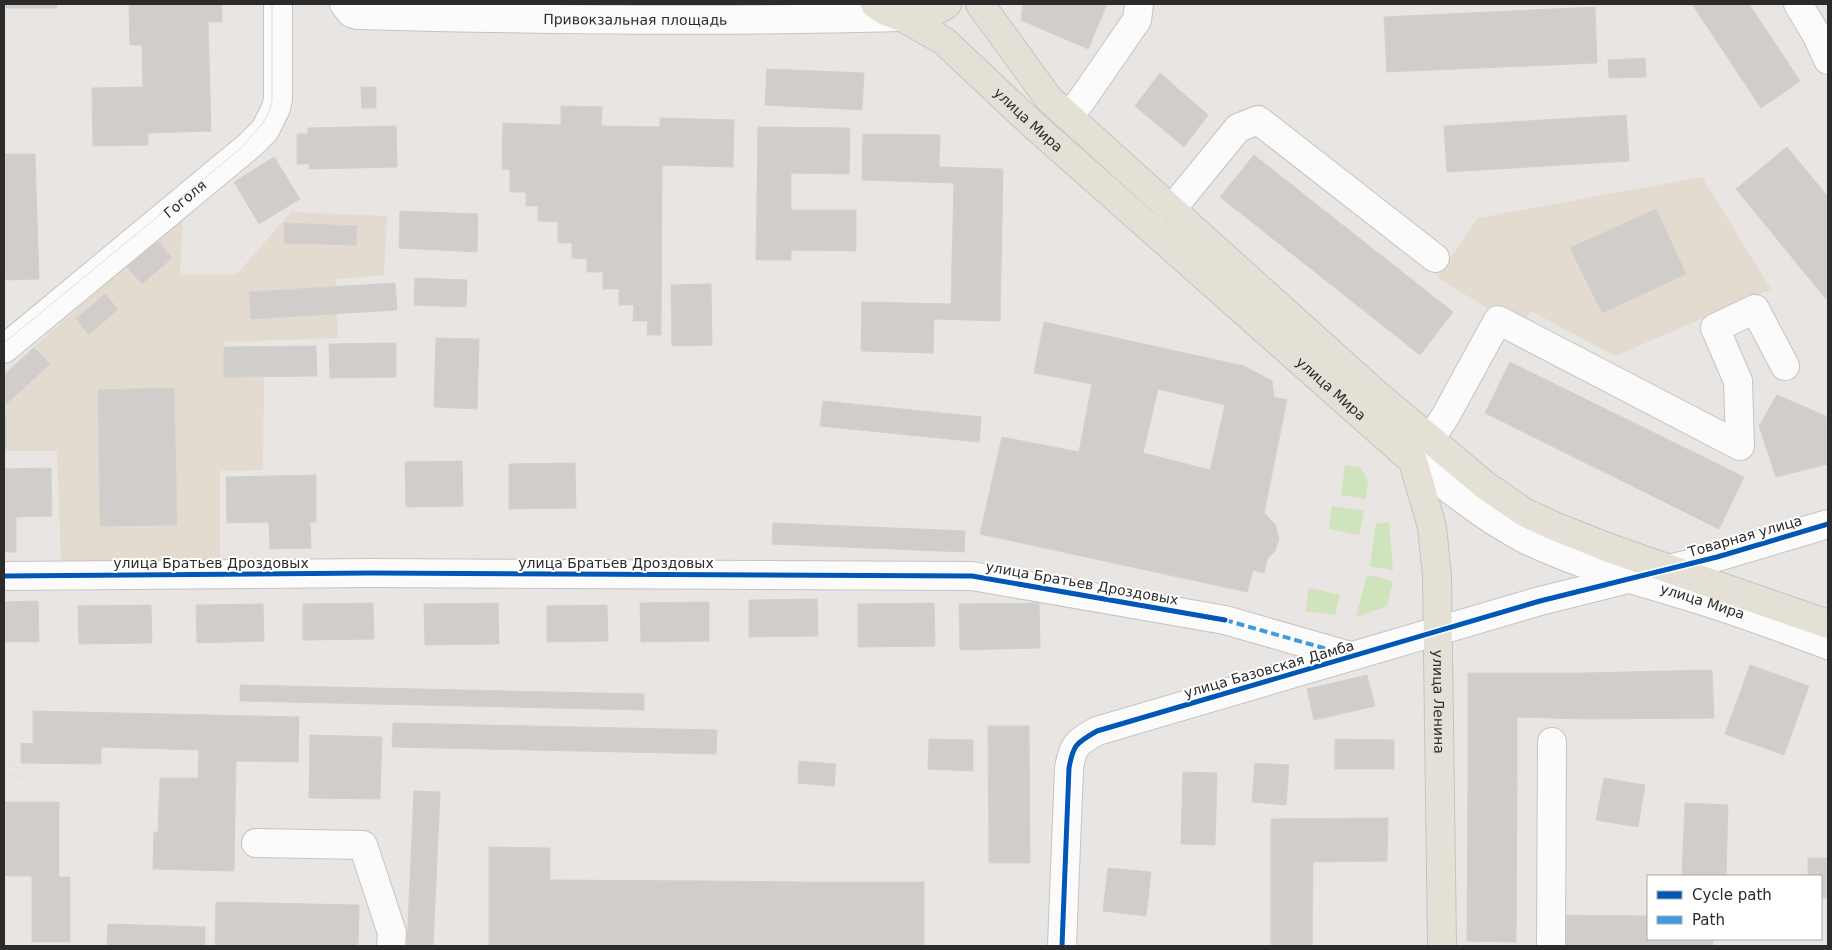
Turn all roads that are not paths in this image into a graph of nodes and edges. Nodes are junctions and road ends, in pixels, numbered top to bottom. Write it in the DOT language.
graph roads {
  1 [pos="278,4"];
  2 [pos="344,4"];
  3 [pos="875,4"];
  4 [pos="947,4"];
  5 [pos="980,4"];
  6 [pos="1139,4"];
  7 [pos="1798,4"];
  8 [pos="833,11"];
  9 [pos="902,17"];
  10 [pos="1828,60"];
  11 [pos="1068,116"];
  12 [pos="1171,210"];
  13 [pos="1435,258"];
  14 [pos="4,349"];
  15 [pos="1785,366"];
  16 [pos="1422,450"];
  17 [pos="1828,524"];
  18 [pos="1668,569"];
  19 [pos="4,576"];
  20 [pos="1628,578"];
  21 [pos="1828,624"];
  22 [pos="1439,632"];
  23 [pos="1828,645"];
  24 [pos="1350,656"];
  25 [pos="1552,742"];
  26 [pos="256,843"];
  27 [pos="391,946"];
  28 [pos="1062,946"];
  29 [pos="1442,946"];
  30 [pos="1550,946"];
  1 -- 14 [label="street, Гоголя"];
  2 -- 8 [label="street, Привокзальная площадь"];
  3 -- 9 [label="main road"];
  4 -- 9 [label="main road"];
  5 -- 11 [label="main road, улица Мира"];
  6 -- 11 [label="street"];
  7 -- 10 [label="street"];
  8 -- 9 [label="street, Привокзальная площадь"];
  9 -- 16 [label="main road, улица Мира"];
  11 -- 12 [label="main road, улица Мира"];
  12 -- 13 [label="street"];
  12 -- 16 [label="main road, улица Мира"];
  15 -- 16 [label="street"];
  16 -- 18 [label="main road, улица Мира"];
  16 -- 20 [label="street, улица Мира"];
  16 -- 22 [label="main road, улица Ленина"];
  17 -- 18 [label="street, Товарная улица"];
  18 -- 20 [label="street, улица Базовская Дамба"];
  18 -- 21 [label="main road, улица Мира"];
  19 -- 24 [label="street, улица Братьев Дроздовых"];
  20 -- 22 [label="street, улица Базовская Дамба"];
  20 -- 23 [label="street, улица Мира"];
  22 -- 24 [label="street, улица Базовская Дамба"];
  22 -- 29 [label="main road, улица Ленина"];
  24 -- 28 [label="street, улица Базовская Дамба"];
  25 -- 30 [label="street"];
  26 -- 27 [label="street"];
}
